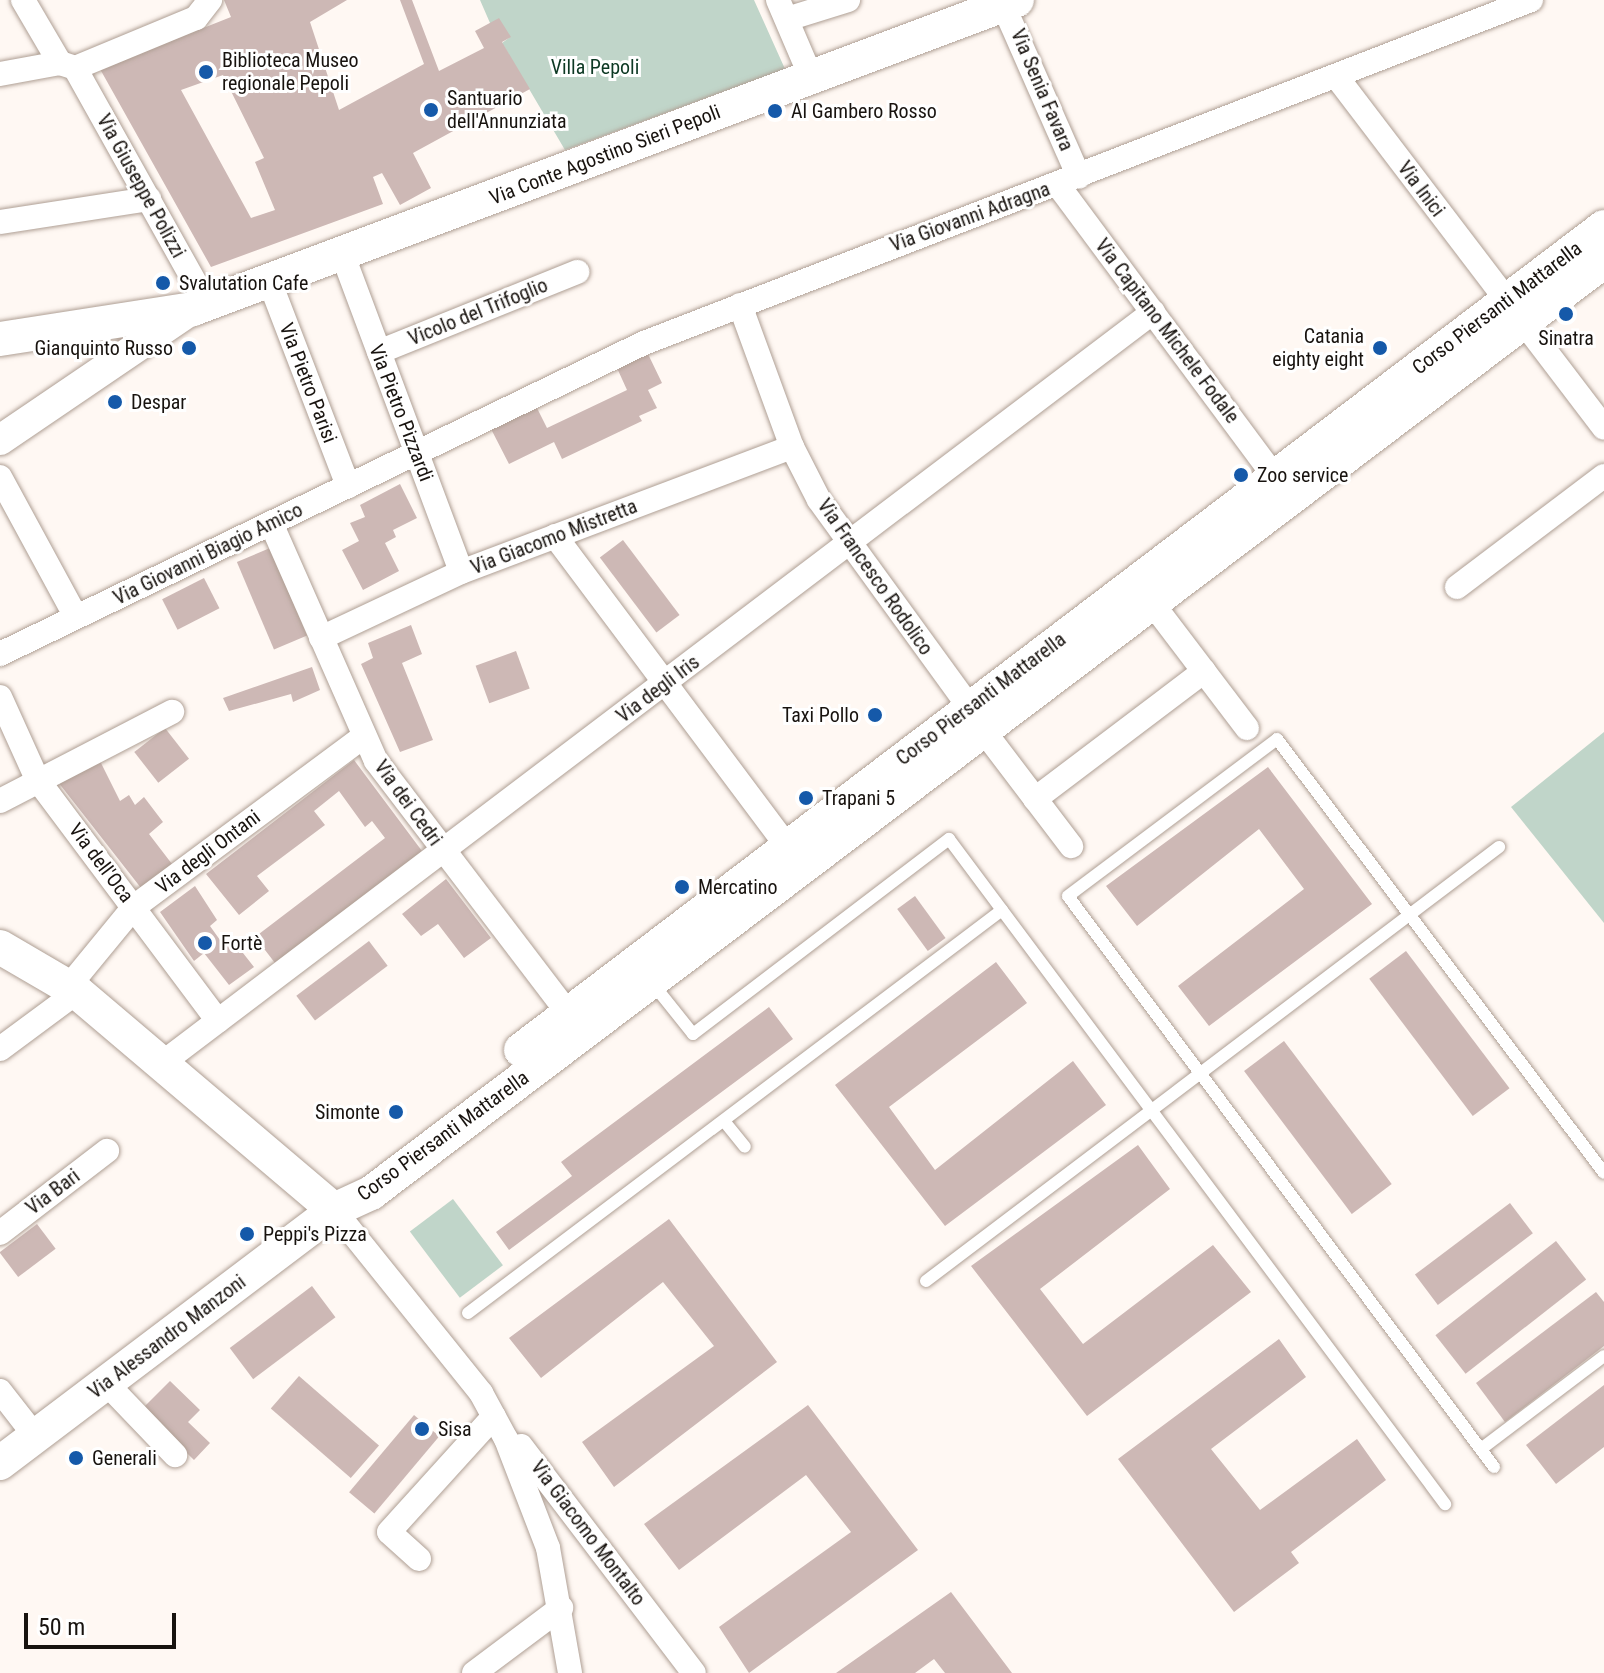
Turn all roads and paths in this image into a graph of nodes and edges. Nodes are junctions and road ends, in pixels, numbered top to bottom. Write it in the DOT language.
graph roads {
  1 [pos="23,0"];
  2 [pos="210,0"];
  3 [pos="848,0"];
  4 [pos="1531,0"];
  5 [pos="1008,1"];
  6 [pos="782,10"];
  7 [pos="67,66"];
  8 [pos="0,74"];
  9 [pos="1336,76"];
  10 [pos="811,77"];
  11 [pos="1069,181"];
  12 [pos="149,199"];
  13 [pos="0,222"];
  14 [pos="1604,227"];
  15 [pos="342,253"];
  16 [pos="1604,261"];
  17 [pos="577,272"];
  18 [pos="269,280"];
  19 [pos="740,305"];
  20 [pos="200,306"];
  21 [pos="1515,311"];
  22 [pos="1153,312"];
  23 [pos="93,324"];
  24 [pos="0,339"];
  25 [pos="379,352"];
  26 [pos="117,362"];
  27 [pos="1604,428"];
  28 [pos="0,440"];
  29 [pos="792,447"];
  30 [pos="417,453"];
  31 [pos="1604,476"];
  32 [pos="0,477"];
  33 [pos="1275,477"];
  34 [pos="348,486"];
  35 [pos="271,523"];
  36 [pos="555,536"];
  37 [pos="847,545"];
  38 [pos="461,572"];
  39 [pos="1457,587"];
  40 [pos="1152,603"];
  41 [pos="76,617"];
  42 [pos="321,638"];
  43 [pos="0,654"];
  44 [pos="1204,671"];
  45 [pos="665,684"];
  46 [pos="0,697"];
  47 [pos="172,712"];
  48 [pos="977,719"];
  49 [pos="1247,728"];
  50 [pos="364,736"];
  51 [pos="37,779"];
  52 [pos="1035,799"];
  53 [pos="0,801"];
  54 [pos="787,846"];
  55 [pos="1071,846"];
  56 [pos="1499,847"];
  57 [pos="443,852"];
  58 [pos="134,907"];
  59 [pos="1002,910"];
  60 [pos="1410,915"];
  61 [pos="0,947"];
  62 [pos="644,972"];
  63 [pos="73,989"];
  64 [pos="569,1014"];
  65 [pos="218,1021"];
  66 [pos="0,1049"];
  67 [pos="161,1064"];
  68 [pos="1200,1073"];
  69 [pos="1152,1110"];
  70 [pos="724,1121"];
  71 [pos="745,1147"];
  72 [pos="107,1151"];
  73 [pos="1604,1173"];
  74 [pos="334,1210"];
  75 [pos="0,1233"];
  76 [pos="926,1281"];
  77 [pos="468,1313"];
  78 [pos="1604,1356"];
  79 [pos="106,1383"];
  80 [pos="0,1391"];
  81 [pos="481,1393"];
  82 [pos="494,1416"];
  83 [pos="35,1436"];
  84 [pos="1481,1449"];
  85 [pos="175,1455"];
  86 [pos="0,1463"];
  87 [pos="1494,1467"];
  88 [pos="1445,1504"];
  89 [pos="419,1559"];
  90 [pos="561,1608"];
  91 [pos="474,1673"];
  92 [pos="570,1673"];
  93 [pos="694,1673"];
  1 -- 7 [label="street, Via Giuseppe Polizzi"];
  2 -- 7 [label="street"];
  3 -- 6 [label="street"];
  4 -- 9 [label="street, Via Giovanni Adragna"];
  5 -- 10 [label="main road, Via Conte Agostino Sieri Pepoli"];
  5 -- 11 [label="street, Via Senia Favara"];
  6 -- 10 [label="street"];
  7 -- 8 [label="street"];
  7 -- 12 [label="street, Via Giuseppe Polizzi"];
  9 -- 11 [label="street, Via Giovanni Adragna"];
  9 -- 21 [label="street, Via Inici"];
  10 -- 15 [label="main road, Via Conte Agostino Sieri Pepoli"];
  11 -- 19 [label="street, Via Giovanni Adragna"];
  11 -- 22 [label="street, Via Capitano Michele Fodale"];
  12 -- 13 [label="street"];
  12 -- 20 [label="street, Via Giuseppe Polizzi"];
  14 -- 21 [label="main road, Corso Piersanti Mattarella"];
  15 -- 18 [label="main road, Via Conte Agostino Sieri Pepoli"];
  15 -- 25 [label="street, Via Pietro Pizzardi"];
  16 -- 21 [label="main road, Corso Piersanti Mattarella"];
  17 -- 25 [label="street, Vicolo del Trifoglio"];
  18 -- 20 [label="main road, Via Conte Agostino Sieri Pepoli"];
  18 -- 34 [label="street, Via Pietro Parisi"];
  19 -- 29 [label="street, Via Francesco Rodolico"];
  19 -- 30 [label="street, Via Giovanni Adragna"];
  20 -- 23 [label="main road, Via Conte Agostino Sieri Pepoli"];
  20 -- 26 [label="street, Via Conte Agostino Sieri Pepoli"];
  21 -- 27 [label="street, Via Inici"];
  21 -- 33 [label="main road, Corso Piersanti Mattarella"];
  21 -- 40 [label="main road, Corso Piersanti Mattarella"];
  22 -- 33 [label="street, Via Capitano Michele Fodale"];
  22 -- 37 [label="street, Via degli Iris"];
  23 -- 24 [label="main road, Via Conte Agostino Sieri Pepoli"];
  23 -- 26 [label="street"];
  25 -- 30 [label="street, Via Pietro Pizzardi"];
  26 -- 28 [label="street, Via Conte Agostino Sieri Pepoli"];
  29 -- 36 [label="street, Via Giacomo Mistretta"];
  29 -- 37 [label="street, Via Francesco Rodolico"];
  30 -- 34 [label="street, Via Giovanni Biagio Amico"];
  30 -- 38 [label="street, Via Pietro Pizzardi"];
  31 -- 39 [label="street"];
  32 -- 41 [label="street"];
  33 -- 48 [label="main road, Corso Piersanti Mattarella"];
  34 -- 35 [label="street, Via Giovanni Biagio Amico"];
  35 -- 41 [label="street, Via Giovanni Biagio Amico"];
  35 -- 42 [label="street, Via dei Cedri"];
  36 -- 38 [label="street, Via Giacomo Mistretta"];
  36 -- 45 [label="street"];
  37 -- 45 [label="street, Via degli Iris"];
  37 -- 48 [label="street, Via Francesco Rodolico"];
  38 -- 42 [label="street, Via Giacomo Mistretta"];
  40 -- 44 [label="street"];
  40 -- 48 [label="main road, Corso Piersanti Mattarella"];
  41 -- 43 [label="street, Via Giovanni Biagio Amico"];
  42 -- 50 [label="street, Via dei Cedri"];
  44 -- 49 [label="street"];
  44 -- 52 [label="street"];
  45 -- 54 [label="street"];
  45 -- 57 [label="street, Via degli Iris"];
  46 -- 51 [label="street, Via dell'Oca"];
  47 -- 51 [label="street"];
  48 -- 52 [label="street, Via Francesco Rodolico"];
  48 -- 54 [label="main road, Corso Piersanti Mattarella"];
  48 -- 62 [label="main road, Corso Piersanti Mattarella"];
  50 -- 57 [label="street, Via dei Cedri"];
  50 -- 58 [label="street, Via degli Ontani"];
  51 -- 53 [label="street"];
  51 -- 58 [label="street, Via dell'Oca"];
  52 -- 55 [label="street, Via Francesco Rodolico"];
  54 -- 62 [label="main road, Corso Piersanti Mattarella"];
  56 -- 60 [label="lane"];
  57 -- 64 [label="street, Via dei Cedri"];
  57 -- 65 [label="street, Via degli Iris"];
  58 -- 63 [label="street, Via degli Ontani"];
  58 -- 65 [label="street, Via dell'Oca"];
  59 -- 62 [label="lane"];
  59 -- 69 [label="lane"];
  59 -- 70 [label="lane"];
  60 -- 68 [label="lane"];
  60 -- 68 [label="lane"];
  60 -- 73 [label="lane"];
  61 -- 63 [label="main road"];
  62 -- 64 [label="main road, Corso Piersanti Mattarella"];
  62 -- 74 [label="main road, Corso Piersanti Mattarella"];
  63 -- 66 [label="street, Via degli Ontani"];
  63 -- 67 [label="main road"];
  64 -- 74 [label="main road, Corso Piersanti Mattarella"];
  65 -- 67 [label="street, Via degli Iris"];
  67 -- 74 [label="main road"];
  68 -- 69 [label="lane"];
  68 -- 84 [label="lane"];
  69 -- 76 [label="lane"];
  69 -- 88 [label="lane"];
  70 -- 71 [label="lane"];
  70 -- 77 [label="lane"];
  72 -- 75 [label="street, Via Bari"];
  74 -- 79 [label="main road, Via Alessandro Manzoni"];
  74 -- 81 [label="street"];
  78 -- 84 [label="lane"];
  79 -- 83 [label="main road, Via Alessandro Manzoni"];
  79 -- 85 [label="street"];
  80 -- 83 [label="street"];
  81 -- 82 [label="street"];
  81 -- 93 [label="street, Via Giacomo Montalto"];
  82 -- 89 [label="street"];
  82 -- 90 [label="street"];
  83 -- 86 [label="main road, Via Alessandro Manzoni"];
  84 -- 87 [label="lane"];
  90 -- 91 [label="street"];
  90 -- 92 [label="street"];
}
